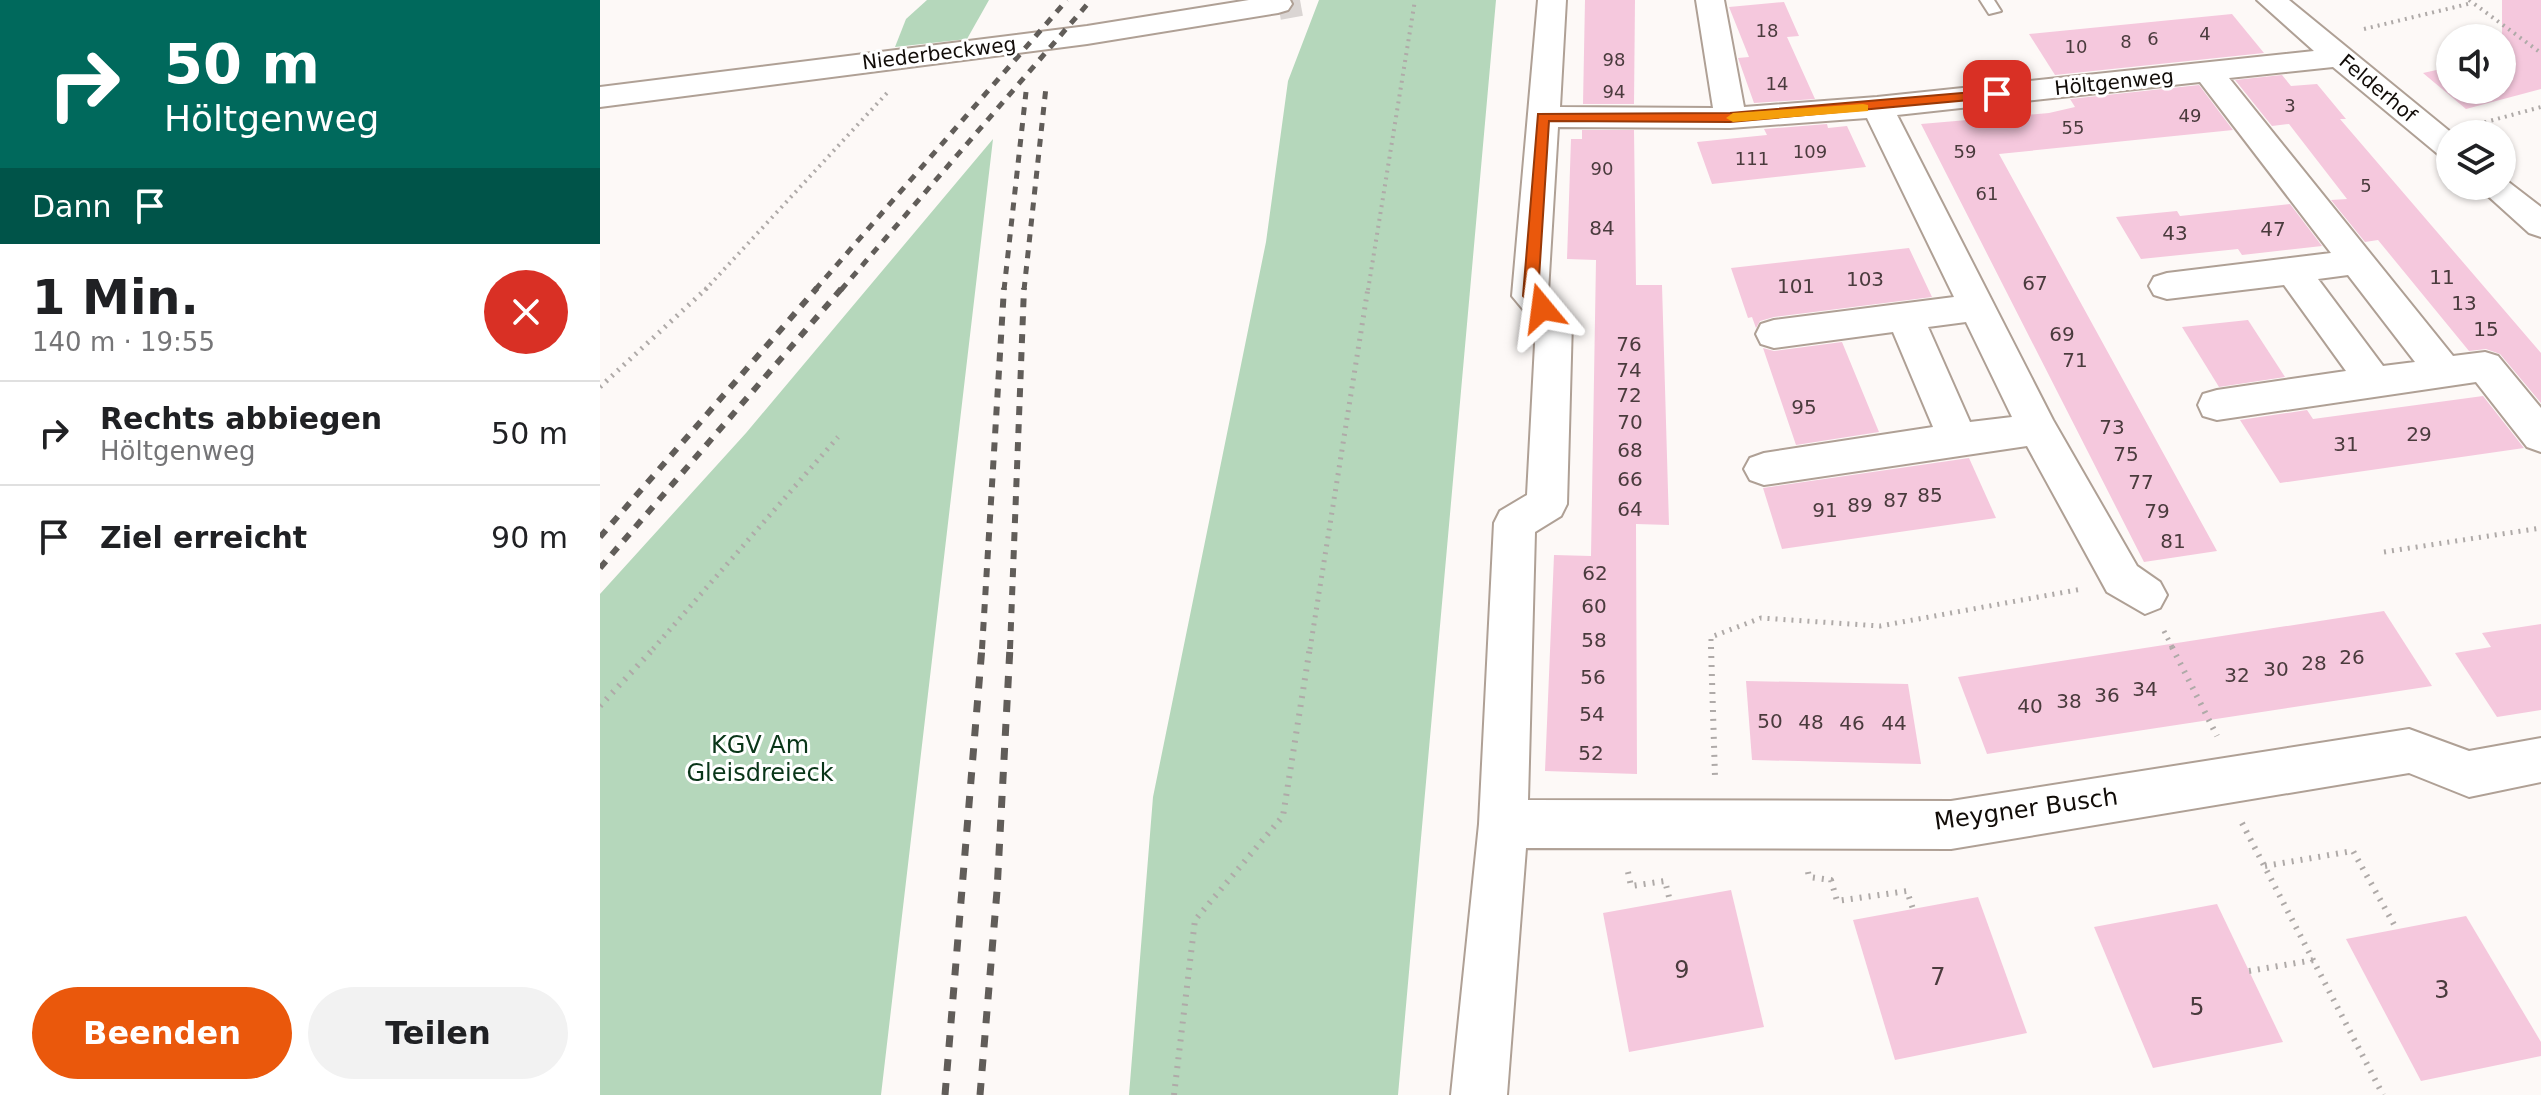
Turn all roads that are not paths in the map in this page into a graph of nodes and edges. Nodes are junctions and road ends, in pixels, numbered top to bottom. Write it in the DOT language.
graph roads {
  1 [pos="1552,0"];
  2 [pos="1710,0"];
  3 [pos="2271,0"];
  4 [pos="1278,4"];
  5 [pos="2330,48"];
  6 [pos="2208,72"];
  7 [pos="600,97"];
  8 [pos="1877,107"];
  9 [pos="1543,117"];
  10 [pos="1730,118"];
  11 [pos="2436,136"];
  12 [pos="2511,200"];
  13 [pos="2541,225"];
  14 [pos="2356,261"];
  15 [pos="2293,271"];
  16 [pos="2167,286"];
  17 [pos="1975,308"];
  18 [pos="1905,317"];
  19 [pos="1774,334"];
  20 [pos="2444,372"];
  21 [pos="2374,382"];
  22 [pos="2217,405"];
  23 [pos="2038,429"];
  24 [pos="2541,436"];
  25 [pos="1958,439"];
  26 [pos="1764,469"];
  27 [pos="2133,587"];
  28 [pos="2541,760"];
  29 [pos="1503,824"];
  30 [pos="1479,1095"];
  1 -- 9 [label="street"];
  2 -- 10 [label="street"];
  3 -- 5 [label="street, Felderhof"];
  4 -- 7 [label="street, Niederbeckweg"];
  5 -- 6 [label="street, Höltgenweg"];
  5 -- 11 [label="street, Felderhof"];
  6 -- 8 [label="street, Höltgenweg"];
  6 -- 14 [label="street, Höltgenweg"];
  8 -- 10 [label="street, Höltgenweg"];
  8 -- 17 [label="street"];
  9 -- 10 [label="street, Höltgenweg"];
  9 -- 29 [label="street"];
  12 -- 13 [label="street"];
  14 -- 15 [label="street"];
  14 -- 20 [label="street, Höltgenweg"];
  15 -- 16 [label="street"];
  15 -- 21 [label="street"];
  17 -- 18 [label="street"];
  17 -- 23 [label="street"];
  18 -- 19 [label="street"];
  18 -- 25 [label="street"];
  20 -- 21 [label="street"];
  20 -- 24 [label="street"];
  21 -- 22 [label="street"];
  23 -- 25 [label="street"];
  23 -- 27 [label="street"];
  25 -- 26 [label="street"];
  28 -- 29 [label="street, Meygner Busch"];
  29 -- 30 [label="street"];
}
